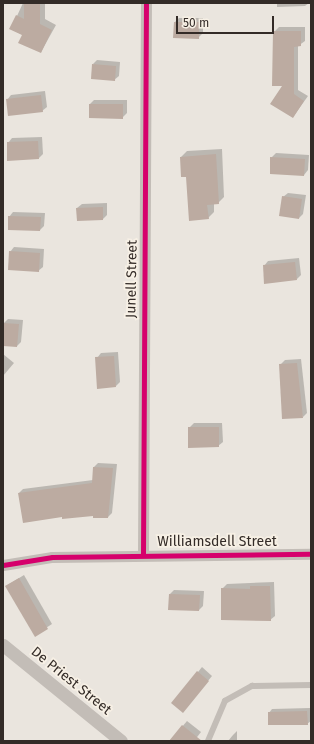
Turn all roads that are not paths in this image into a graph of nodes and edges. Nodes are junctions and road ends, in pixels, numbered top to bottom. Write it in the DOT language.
graph roads {
  1 [pos="146,3"];
  2 [pos="311,554"];
  3 [pos="143,555"];
  4 [pos="3,565"];
  5 [pos="3,645"];
  6 [pos="311,684"];
  7 [pos="121,741"];
  8 [pos="208,741"];
  1 -- 3 [label="street, Junell Street"];
  2 -- 3 [label="street, Williamsdell Street"];
  3 -- 4 [label="street, Williamsdell Street"];
  5 -- 7 [label="street, De Priest Street"];
  6 -- 8 [label="lane"];
}
